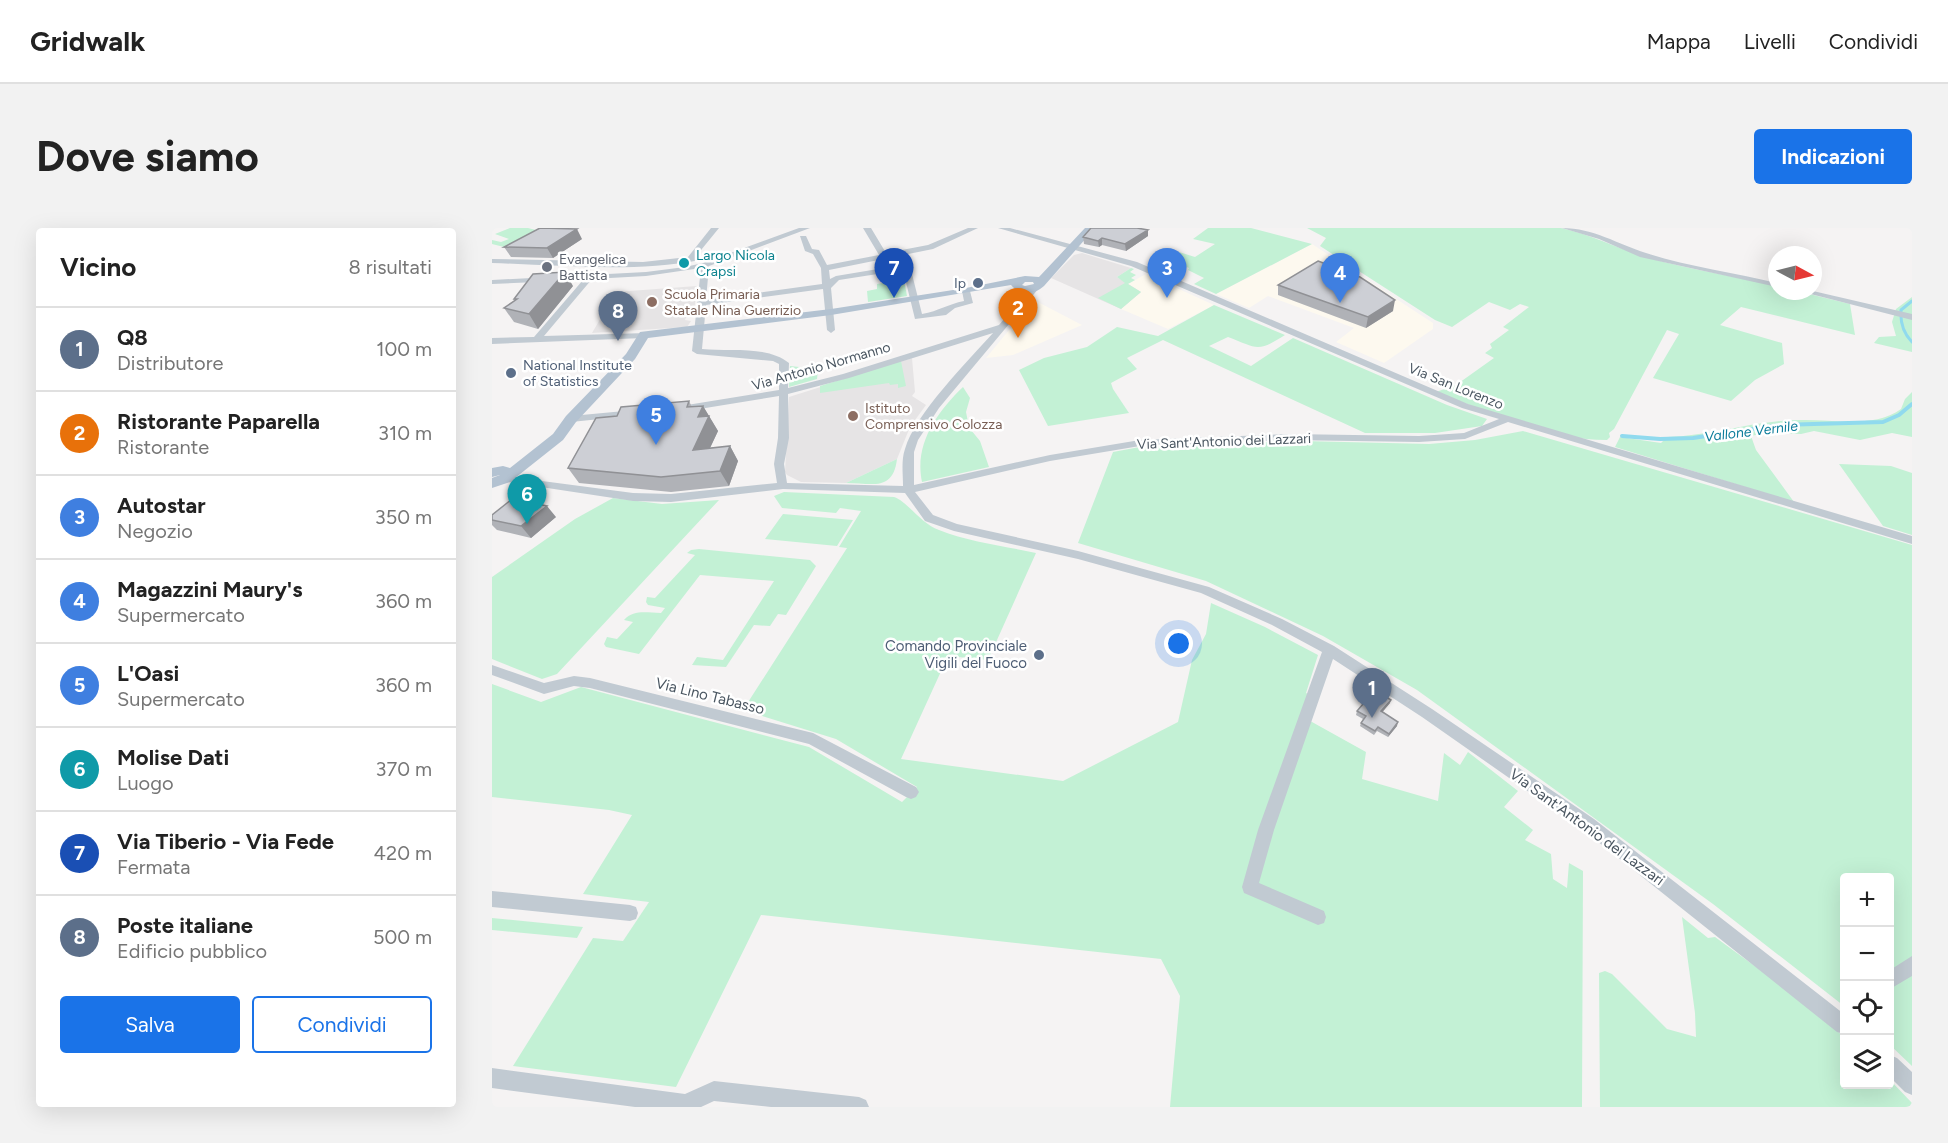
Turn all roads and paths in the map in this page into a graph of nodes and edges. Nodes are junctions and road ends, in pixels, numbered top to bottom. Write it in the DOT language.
graph roads {
  1 [pos="715,228"];
  2 [pos="867,228"];
  3 [pos="974,228"];
  4 [pos="1002,228"];
  5 [pos="1090,228"];
  6 [pos="1566,228"];
  7 [pos="802,232"];
  8 [pos="1074,247"];
  9 [pos="903,253"];
  10 [pos="728,256"];
  11 [pos="884,256"];
  12 [pos="691,259"];
  13 [pos="492,261"];
  14 [pos="705,265"];
  15 [pos="906,267"];
  16 [pos="825,268"];
  17 [pos="590,277"];
  18 [pos="492,282"];
  19 [pos="1768,283"];
  20 [pos="1028,284"];
  21 [pos="828,286"];
  22 [pos="966,291"];
  23 [pos="1822,296"];
  24 [pos="915,299"];
  25 [pos="700,303"];
  26 [pos="831,312"];
  27 [pos="1910,316"];
  28 [pos="1002,327"];
  29 [pos="697,330"];
  30 [pos="831,330"];
  31 [pos="644,334"];
  32 [pos="537,339"];
  33 [pos="492,341"];
  34 [pos="782,394"];
  35 [pos="673,410"];
  36 [pos="651,412"];
  37 [pos="571,419"];
  38 [pos="1505,420"];
  39 [pos="498,479"];
  40 [pos="783,486"];
  41 [pos="908,490"];
  42 [pos="1912,540"];
  43 [pos="1329,650"];
  44 [pos="492,670"];
  45 [pos="911,792"];
  46 [pos="492,899"];
  47 [pos="630,913"];
  48 [pos="1318,917"];
  49 [pos="1912,965"];
  50 [pos="1894,977"];
  51 [pos="1840,1016"];
  52 [pos="1894,1069"];
  53 [pos="492,1078"];
  54 [pos="1912,1085"];
  55 [pos="859,1107"];
  1 -- 12 [label="street"];
  2 -- 11 [label="street"];
  3 -- 9 [label="street"];
  4 -- 8 [label="street, Via San Lorenzo"];
  5 -- 8 [label="main road"];
  6 -- 19 [label="street"];
  7 -- 10 [label="street"];
  7 -- 16 [label="street"];
  8 -- 20 [label="main road"];
  8 -- 38 [label="street, Via San Lorenzo"];
  9 -- 11 [label="street"];
  9 -- 15 [label="street"];
  10 -- 12 [label="street"];
  10 -- 14 [label="street"];
  11 -- 16 [label="street"];
  12 -- 13 [label="street"];
  14 -- 17 [label="street"];
  14 -- 25 [label="street"];
  15 -- 21 [label="street"];
  15 -- 24 [label="street"];
  16 -- 21 [label="street"];
  17 -- 18 [label="street"];
  17 -- 32 [label="street"];
  20 -- 22 [label="main road"];
  20 -- 28 [label="street"];
  21 -- 25 [label="street"];
  21 -- 26 [label="street"];
  22 -- 24 [label="main road"];
  22 -- 24 [label="street"];
  23 -- 27 [label="street"];
  24 -- 26 [label="main road"];
  25 -- 29 [label="street"];
  26 -- 29 [label="main road"];
  26 -- 30 [label="street"];
  28 -- 34 [label="street, Via Antonio Normanno"];
  28 -- 41 [label="street"];
  29 -- 31 [label="main road"];
  29 -- 34 [label="street"];
  31 -- 32 [label="street"];
  31 -- 37 [label="main road"];
  32 -- 33 [label="street"];
  34 -- 35 [label="street, Via Antonio Normanno"];
  34 -- 40 [label="street"];
  36 -- 37 [label="street"];
  37 -- 39 [label="main road"];
  38 -- 41 [label="street, Via Sant'Antonio dei Lazzari"];
  38 -- 42 [label="street, Via San Lorenzo"];
  39 -- 40 [label="street, Via Sant'Antonio dei Lazzari"];
  40 -- 41 [label="street, Via Sant'Antonio dei Lazzari"];
  41 -- 43 [label="street, Via Sant'Antonio dei Lazzari"];
  43 -- 48 [label="street"];
  43 -- 51 [label="street, Via Sant'Antonio dei Lazzari"];
  44 -- 45 [label="street, Via Lino Tabasso"];
  46 -- 47 [label="street"];
  49 -- 50 [label="street"];
  52 -- 54 [label="street"];
  53 -- 55 [label="street"];
}
